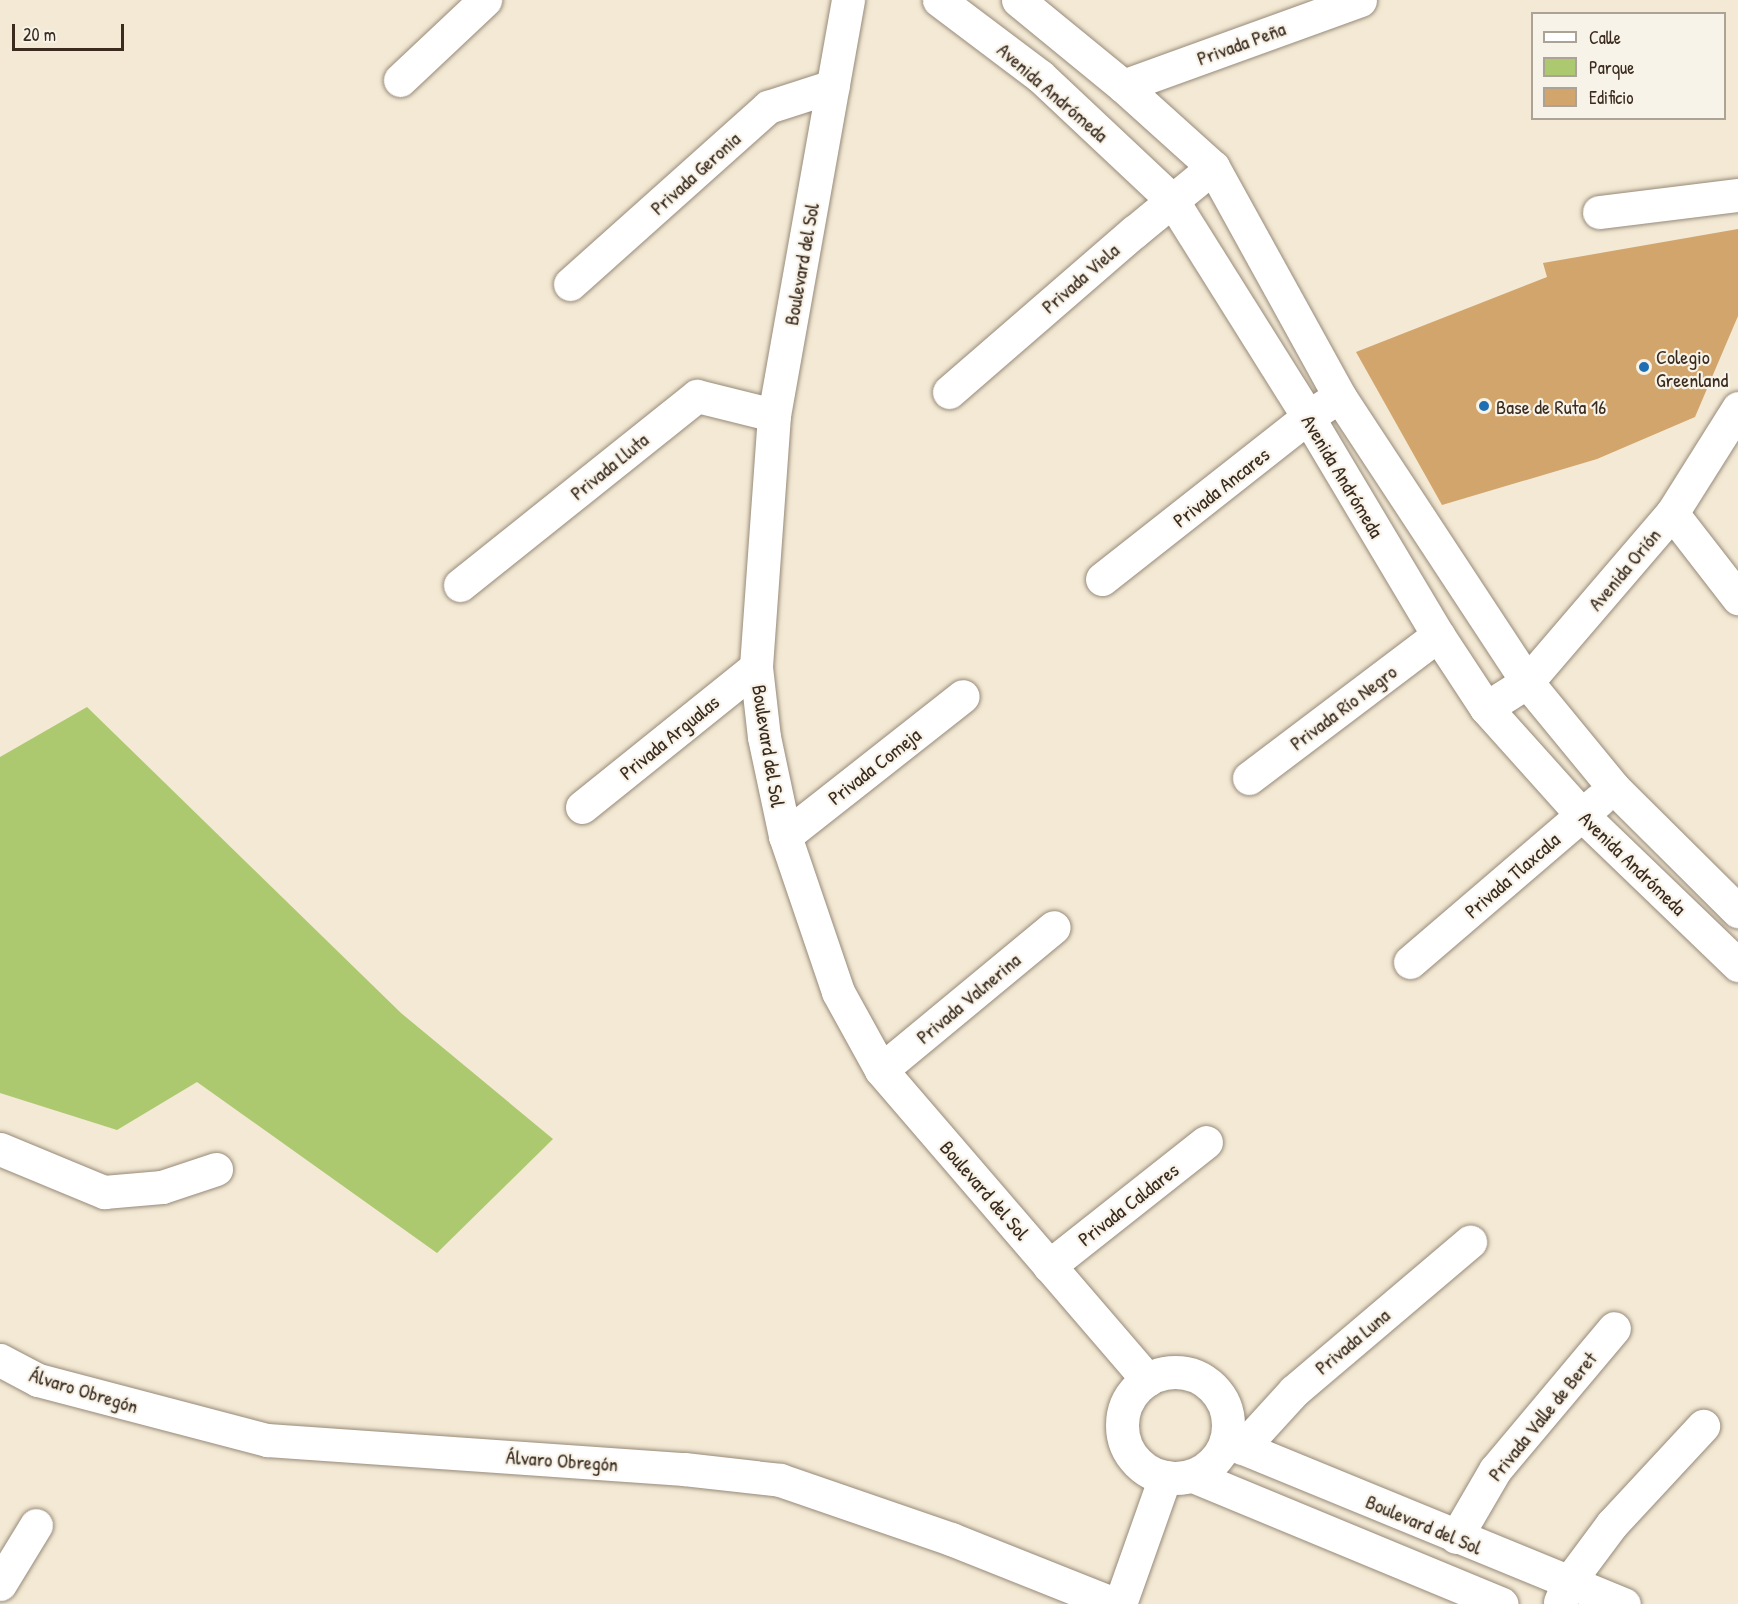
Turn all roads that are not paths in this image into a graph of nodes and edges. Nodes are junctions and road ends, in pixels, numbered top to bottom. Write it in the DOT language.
graph roads {
  1 [pos="485,0"];
  2 [pos="848,0"];
  3 [pos="939,0"];
  4 [pos="1018,0"];
  5 [pos="1360,0"];
  6 [pos="400,80"];
  7 [pos="833,86"];
  8 [pos="1123,86"];
  9 [pos="1213,167"];
  10 [pos="1738,195"];
  11 [pos="1172,200"];
  12 [pos="1599,212"];
  13 [pos="570,284"];
  14 [pos="949,392"];
  15 [pos="1340,397"];
  16 [pos="1738,408"];
  17 [pos="774,415"];
  18 [pos="1308,417"];
  19 [pos="1672,513"];
  20 [pos="1102,579"];
  21 [pos="460,585"];
  22 [pos="1738,598"];
  23 [pos="1438,635"];
  24 [pos="756,667"];
  25 [pos="1527,682"];
  26 [pos="963,696"];
  27 [pos="1486,708"];
  28 [pos="1249,778"];
  29 [pos="1614,788"];
  30 [pos="582,807"];
  31 [pos="1581,814"];
  32 [pos="785,836"];
  33 [pos="1738,911"];
  34 [pos="1054,927"];
  35 [pos="1410,963"];
  36 [pos="1738,965"];
  37 [pos="881,1070"];
  38 [pos="1206,1142"];
  39 [pos="0,1149"];
  40 [pos="216,1169"];
  41 [pos="1470,1242"];
  42 [pos="1049,1266"];
  43 [pos="1614,1328"];
  44 [pos="0,1360"];
  45 [pos="1148,1380"];
  46 [pos="1703,1426"];
  47 [pos="1234,1444"];
  48 [pos="1179,1477"];
  49 [pos="20,1535"];
  50 [pos="1456,1537"];
  51 [pos="0,1584"];
  52 [pos="1564,1594"];
  53 [pos="1114,1604"];
  54 [pos="1120,1604"];
  55 [pos="1502,1604"];
  56 [pos="1624,1604"];
  1 -- 6 [label="street"];
  2 -- 7 [label="street, Boulevard del Sol"];
  3 -- 11 [label="street, Avenida Andrómeda"];
  4 -- 8 [label="street, Avenida Andrómeda"];
  5 -- 8 [label="street, Privada Peña"];
  7 -- 13 [label="street, Privada Geronia"];
  7 -- 17 [label="street, Boulevard del Sol"];
  8 -- 9 [label="street, Avenida Andrómeda"];
  9 -- 11 [label="street, Privada Viela"];
  9 -- 15 [label="street, Avenida Andrómeda"];
  10 -- 12 [label="street"];
  11 -- 14 [label="street, Privada Viela"];
  11 -- 18 [label="street, Avenida Andrómeda"];
  15 -- 18 [label="street, Privada Ancares"];
  15 -- 25 [label="street, Avenida Andrómeda"];
  16 -- 19 [label="street, Avenida Orión"];
  17 -- 21 [label="street, Privada Lluta"];
  17 -- 24 [label="street, Boulevard del Sol"];
  18 -- 20 [label="street, Privada Ancares"];
  18 -- 23 [label="street, Avenida Andrómeda"];
  19 -- 22 [label="street"];
  19 -- 25 [label="street, Avenida Orión"];
  23 -- 27 [label="street, Avenida Andrómeda"];
  23 -- 28 [label="street, Privada Río Negro"];
  24 -- 30 [label="street, Privada Argualas"];
  24 -- 32 [label="street, Boulevard del Sol"];
  25 -- 27 [label="street, Avenida Orión"];
  25 -- 29 [label="street, Avenida Andrómeda"];
  26 -- 32 [label="street, Privada Comeja"];
  27 -- 31 [label="street, Avenida Andrómeda"];
  29 -- 31 [label="street, Privada Tlaxcala"];
  29 -- 33 [label="street, Avenida Andrómeda"];
  31 -- 35 [label="street, Privada Tlaxcala"];
  31 -- 36 [label="street, Avenida Andrómeda"];
  32 -- 37 [label="street, Boulevard del Sol"];
  34 -- 37 [label="street, Privada Valnerina"];
  37 -- 42 [label="street, Boulevard del Sol"];
  38 -- 42 [label="street, Privada Caldares"];
  39 -- 40 [label="street"];
  41 -- 47 [label="street, Privada Luna"];
  42 -- 45 [label="street, Boulevard del Sol"];
  43 -- 50 [label="street, Privada Valle de Beret"];
  44 -- 53 [label="street, Álvaro Obregón"];
  45 -- 47 [label="street"];
  45 -- 48 [label="street"];
  46 -- 52 [label="street"];
  47 -- 48 [label="street"];
  47 -- 50 [label="street, Boulevard del Sol"];
  48 -- 54 [label="street"];
  48 -- 55 [label="street"];
  49 -- 51 [label="street"];
  50 -- 52 [label="street, Boulevard del Sol"];
  52 -- 56 [label="street, Boulevard del Sol"];
}
